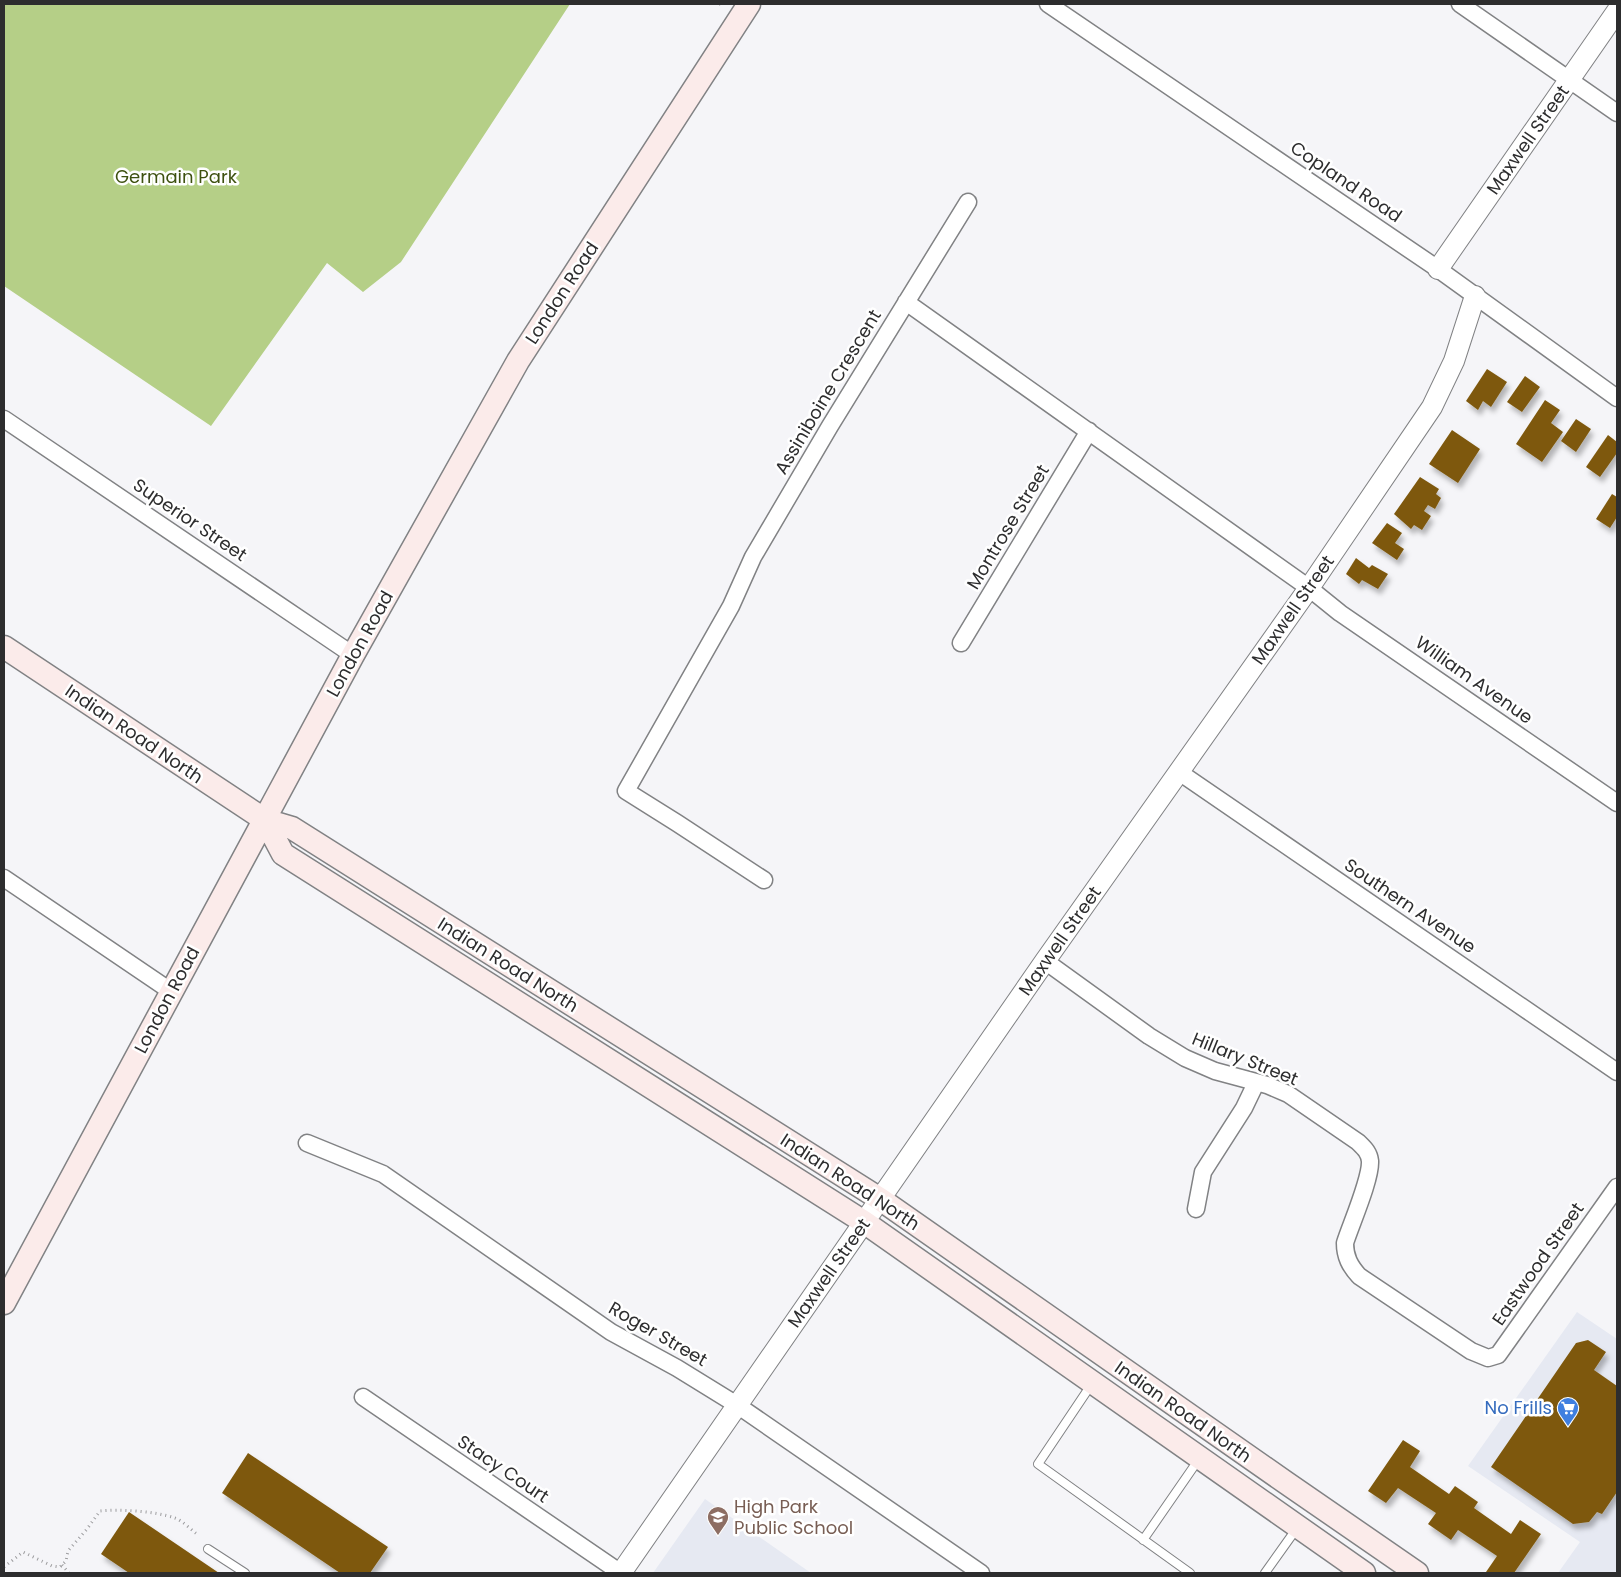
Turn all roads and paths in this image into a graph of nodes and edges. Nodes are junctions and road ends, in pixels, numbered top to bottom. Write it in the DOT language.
graph roads {
  1 [pos="749,4"];
  2 [pos="1048,4"];
  3 [pos="1460,4"];
  4 [pos="1617,11"];
  5 [pos="1570,80"];
  6 [pos="1617,113"];
  7 [pos="968,202"];
  8 [pos="1438,269"];
  9 [pos="1475,296"];
  10 [pos="906,302"];
  11 [pos="1617,398"];
  12 [pos="4,419"];
  13 [pos="1089,431"];
  14 [pos="1309,588"];
  15 [pos="960,643"];
  16 [pos="4,647"];
  17 [pos="353,654"];
  18 [pos="1179,772"];
  19 [pos="1617,803"];
  20 [pos="265,820"];
  21 [pos="4,878"];
  22 [pos="764,880"];
  23 [pos="1045,961"];
  24 [pos="172,992"];
  25 [pos="1617,1072"];
  26 [pos="1256,1084"];
  27 [pos="307,1143"];
  28 [pos="1617,1187"];
  29 [pos="880,1199"];
  30 [pos="1196,1209"];
  31 [pos="864,1222"];
  32 [pos="4,1303"];
  33 [pos="1488,1358"];
  34 [pos="1092,1382"];
  35 [pos="363,1397"];
  36 [pos="737,1405"];
  37 [pos="1200,1458"];
  38 [pos="1298,1527"];
  39 [pos="197,1534"];
  40 [pos="1143,1540"];
  41 [pos="208,1549"];
  42 [pos="62,1565"];
  43 [pos="4,1567"];
  44 [pos="69,1573"];
  45 [pos="245,1573"];
  46 [pos="621,1573"];
  47 [pos="981,1573"];
  48 [pos="1190,1573"];
  49 [pos="1265,1573"];
  50 [pos="1364,1573"];
  51 [pos="1417,1573"];
  1 -- 17 [label="main road, London Road"];
  2 -- 8 [label="street, Copland Road"];
  3 -- 5 [label="street"];
  4 -- 5 [label="street, Maxwell Street"];
  5 -- 6 [label="street"];
  5 -- 8 [label="street, Maxwell Street"];
  7 -- 10 [label="street"];
  8 -- 9 [label="street, Copland Road"];
  9 -- 11 [label="street, Copland Road"];
  9 -- 14 [label="street, Maxwell Street"];
  10 -- 13 [label="street, Assiniboine Crescent"];
  10 -- 22 [label="street, Assiniboine Crescent"];
  12 -- 17 [label="street, Superior Street"];
  13 -- 14 [label="street, Assiniboine Crescent"];
  13 -- 15 [label="street, Montrose Street"];
  14 -- 18 [label="street, Maxwell Street"];
  14 -- 19 [label="street, William Avenue"];
  16 -- 20 [label="main road, Indian Road North"];
  17 -- 20 [label="main road, London Road"];
  18 -- 23 [label="street, Maxwell Street"];
  18 -- 25 [label="street, Southern Avenue"];
  20 -- 24 [label="main road, London Road"];
  20 -- 29 [label="main road, Indian Road North"];
  20 -- 31 [label="main road, Indian Road North"];
  21 -- 24 [label="street"];
  23 -- 26 [label="street, Hillary Street"];
  23 -- 29 [label="street, Maxwell Street"];
  24 -- 32 [label="main road, London Road"];
  26 -- 30 [label="street"];
  26 -- 33 [label="street, Hillary Street"];
  27 -- 36 [label="street, Roger Street"];
  28 -- 33 [label="street, Eastwood Street"];
  29 -- 31 [label="street, Maxwell Street"];
  29 -- 51 [label="main road, Indian Road North"];
  31 -- 34 [label="main road, Indian Road North"];
  31 -- 36 [label="street, Maxwell Street"];
  34 -- 37 [label="main road, Indian Road North"];
  34 -- 40 [label="lane"];
  35 -- 46 [label="street, Stacy Court"];
  36 -- 46 [label="street, Maxwell Street"];
  36 -- 47 [label="street, Roger Street"];
  37 -- 38 [label="main road, Indian Road North"];
  37 -- 40 [label="lane"];
  38 -- 49 [label="lane"];
  38 -- 50 [label="main road, Indian Road North"];
  39 -- 42 [label="path"];
  40 -- 48 [label="lane"];
  41 -- 45 [label="lane"];
  42 -- 43 [label="path"];
  42 -- 44 [label="path"];
}
